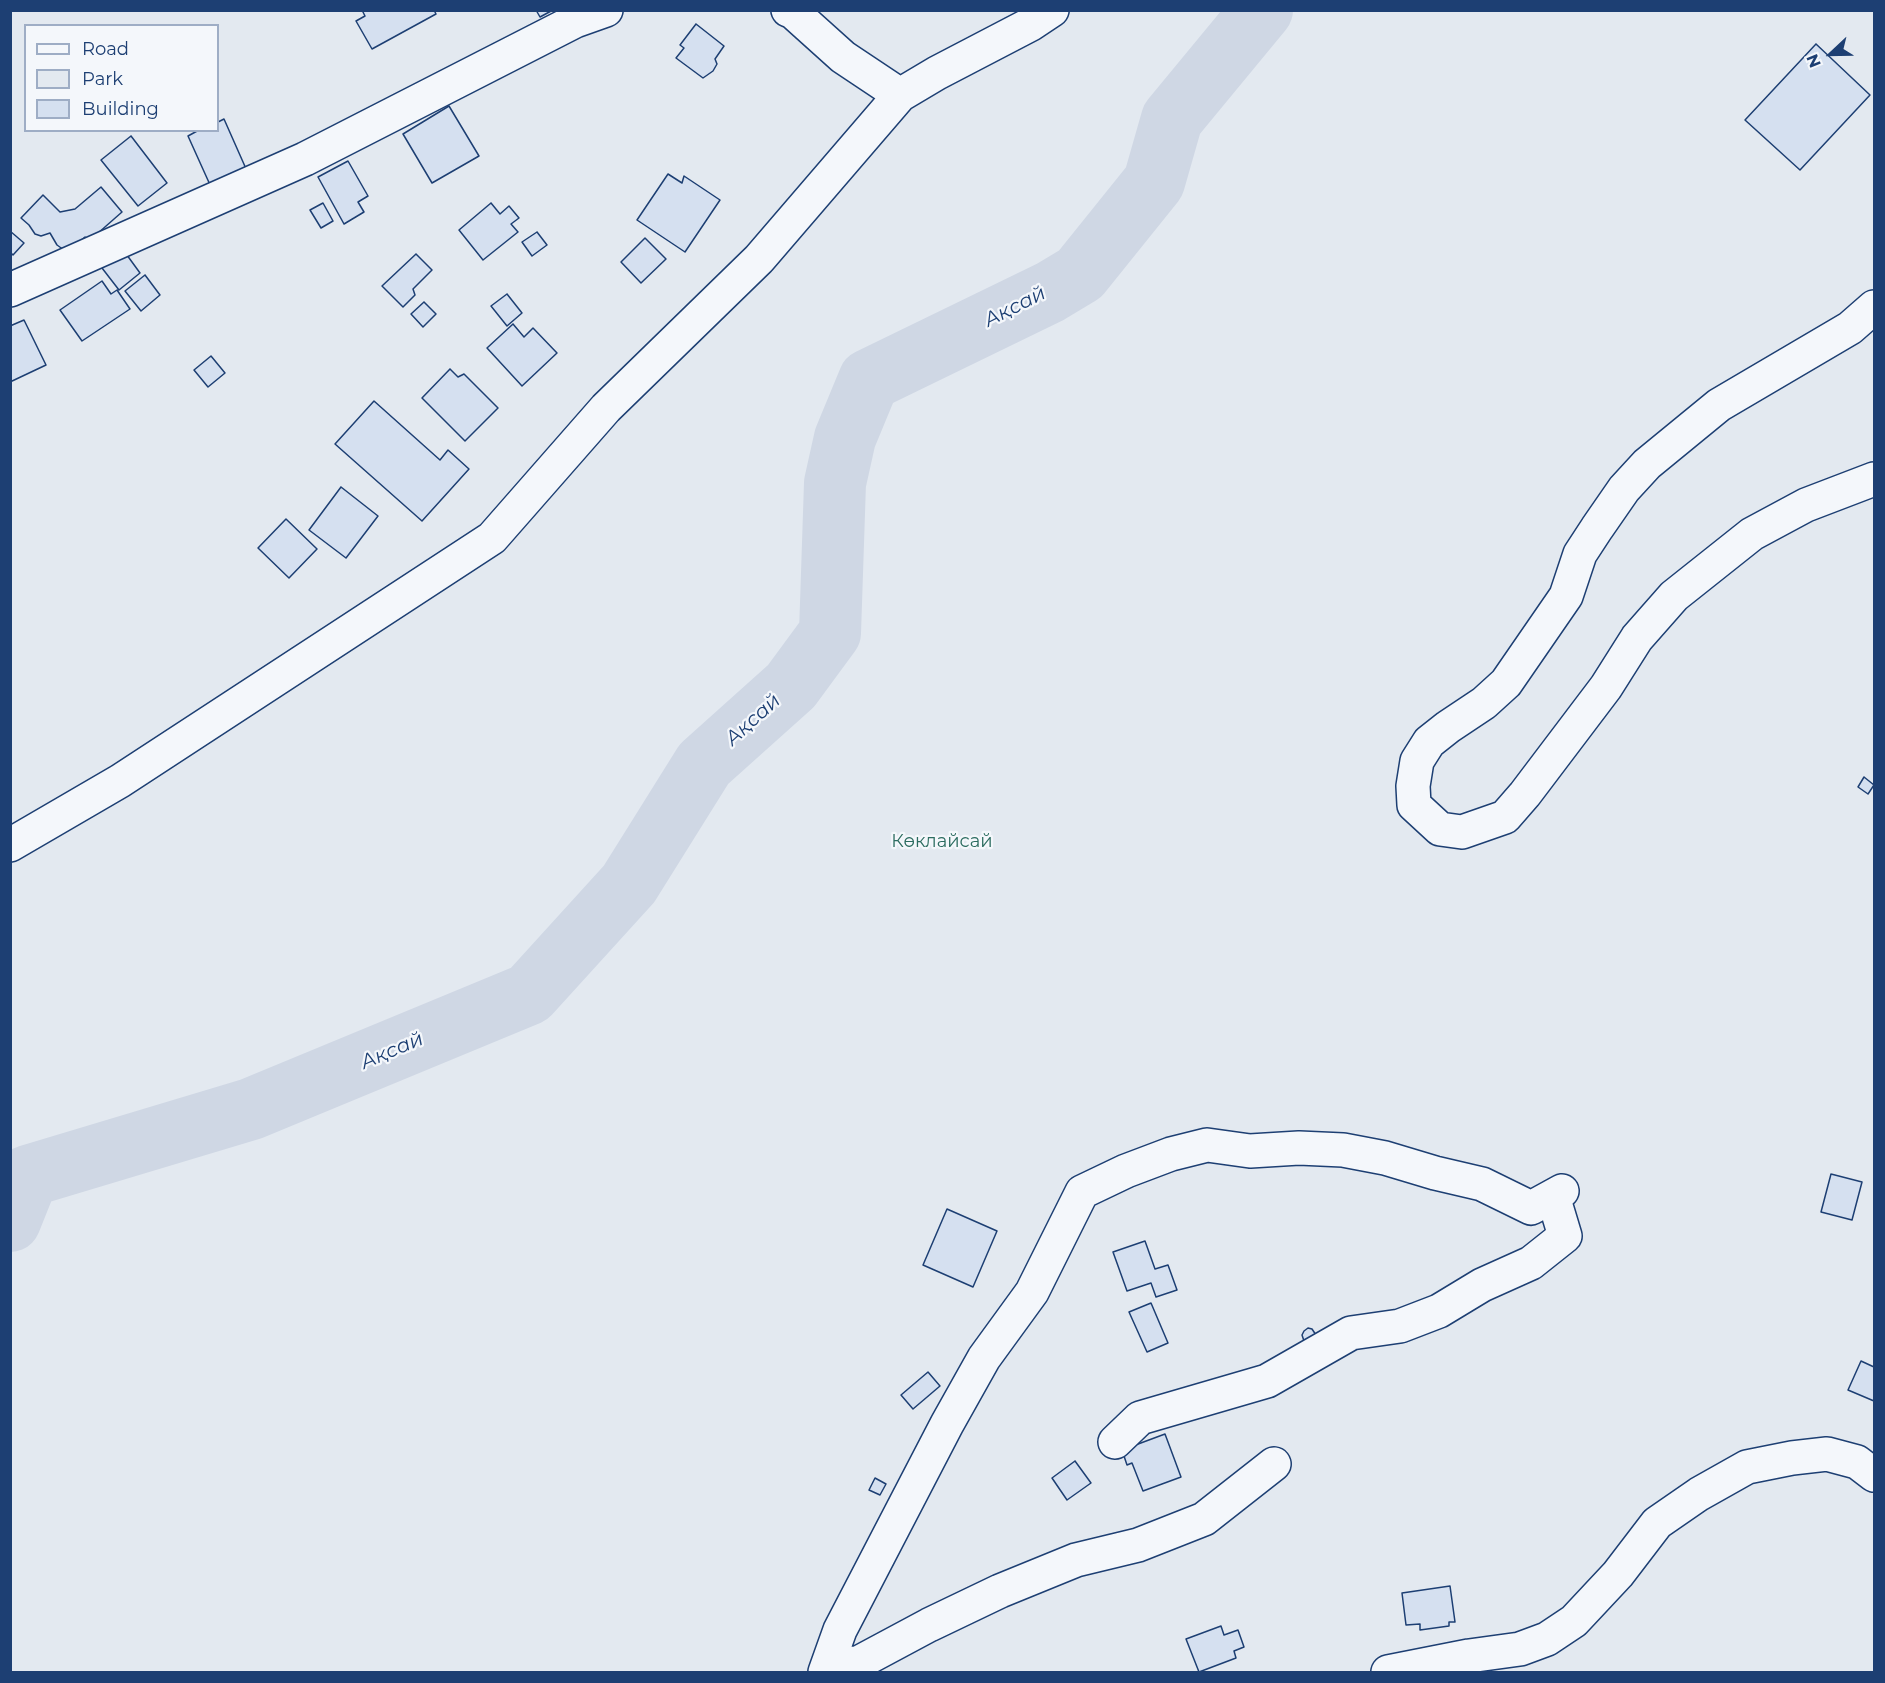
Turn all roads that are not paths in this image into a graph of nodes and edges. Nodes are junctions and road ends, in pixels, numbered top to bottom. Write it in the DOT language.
graph roads {
  1 [pos="606,10"];
  2 [pos="788,10"];
  3 [pos="1052,10"];
  4 [pos="900,95"];
  5 [pos="10,290"];
  6 [pos="1875,307"];
  7 [pos="1875,479"];
  8 [pos="10,845"];
  9 [pos="1115,1442"];
  10 [pos="1274,1464"];
  11 [pos="1875,1476"];
  12 [pos="827,1668"];
  13 [pos="1388,1672"];
  1 -- 5 [label="street"];
  2 -- 4 [label="street"];
  3 -- 4 [label="street"];
  4 -- 8 [label="street"];
  6 -- 7 [label="street"];
  9 -- 12 [label="street"];
  10 -- 12 [label="street"];
  11 -- 13 [label="street"];
}
